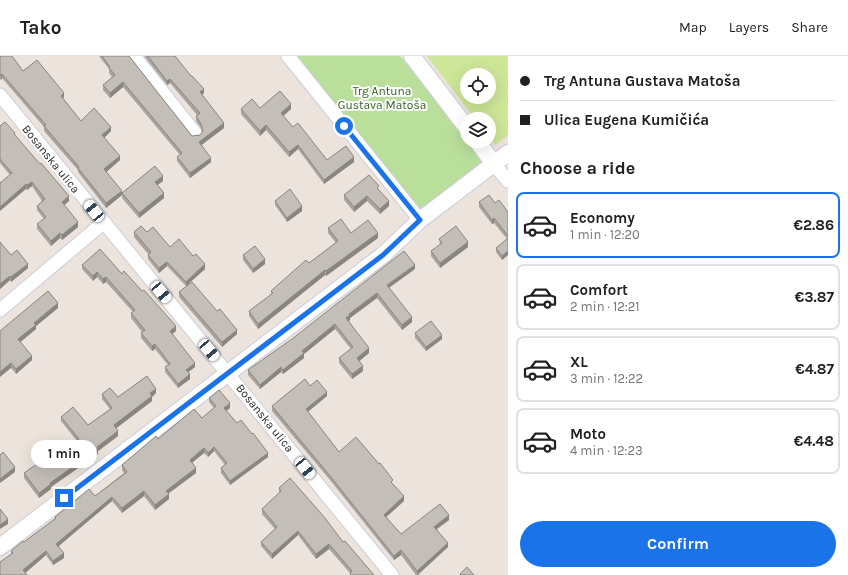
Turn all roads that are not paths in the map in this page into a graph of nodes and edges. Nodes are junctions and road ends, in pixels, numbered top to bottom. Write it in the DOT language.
graph roads {
  1 [pos="134,56"];
  2 [pos="288,56"];
  3 [pos="412,56"];
  4 [pos="0,95"];
  5 [pos="460,119"];
  6 [pos="195,133"];
  7 [pos="482,148"];
  8 [pos="508,153"];
  9 [pos="494,164"];
  10 [pos="508,181"];
  11 [pos="420,220"];
  12 [pos="103,223"];
  13 [pos="0,310"];
  14 [pos="228,372"];
  15 [pos="0,547"];
  16 [pos="392,575"];
  1 -- 6 [label="street"];
  2 -- 11 [label="street"];
  3 -- 5 [label="street"];
  4 -- 12 [label="street, Bosanska ulica"];
  7 -- 9 [label="street"];
  8 -- 9 [label="street"];
  9 -- 10 [label="street"];
  9 -- 11 [label="street"];
  11 -- 14 [label="street"];
  12 -- 13 [label="street"];
  12 -- 14 [label="street, Bosanska ulica"];
  14 -- 15 [label="street"];
  14 -- 16 [label="street, Bosanska ulica"];
}
